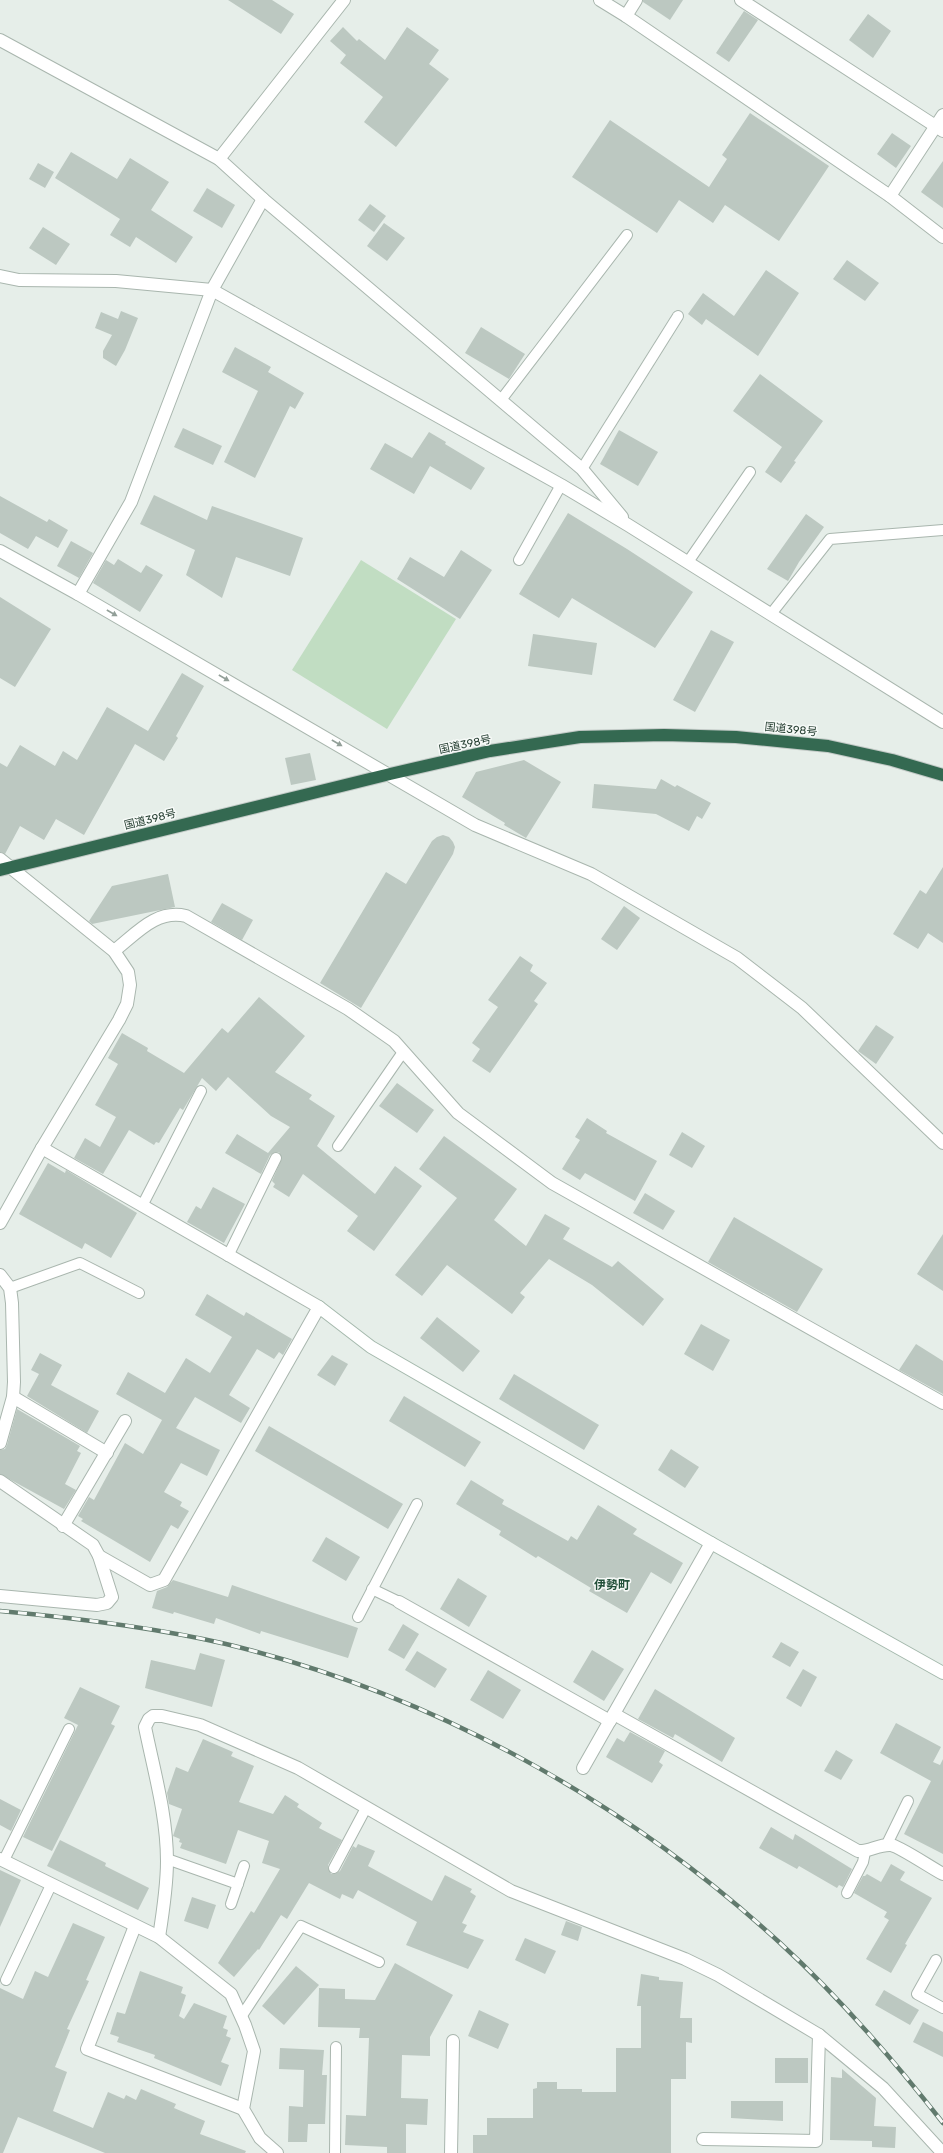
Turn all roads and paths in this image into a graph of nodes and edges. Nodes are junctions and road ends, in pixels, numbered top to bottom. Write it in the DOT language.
graph roads {
  1 [pos="344,0"];
  2 [pos="600,0"];
  3 [pos="636,0"];
  4 [pos="741,0"];
  5 [pos="626,16"];
  6 [pos="0,40"];
  7 [pos="943,115"];
  8 [pos="939,129"];
  9 [pos="219,159"];
  10 [pos="890,196"];
  11 [pos="263,199"];
  12 [pos="627,235"];
  13 [pos="943,237"];
  14 [pos="0,276"];
  15 [pos="212,290"];
  16 [pos="678,316"];
  17 [pos="501,400"];
  18 [pos="582,469"];
  19 [pos="750,472"];
  20 [pos="561,485"];
  21 [pos="628,524"];
  22 [pos="943,530"];
  23 [pos="0,551"];
  24 [pos="519,560"];
  25 [pos="688,562"];
  26 [pos="78,594"];
  27 [pos="771,614"];
  28 [pos="943,722"];
  29 [pos="390,774"];
  30 [pos="943,775"];
  31 [pos="0,859"];
  32 [pos="5,868"];
  33 [pos="114,951"];
  34 [pos="403,1052"];
  35 [pos="201,1091"];
  36 [pos="943,1143"];
  37 [pos="338,1146"];
  38 [pos="42,1148"];
  39 [pos="276,1158"];
  40 [pos="142,1206"];
  41 [pos="0,1223"];
  42 [pos="228,1256"];
  43 [pos="0,1275"];
  44 [pos="10,1288"];
  45 [pos="139,1293"];
  46 [pos="319,1307"];
  47 [pos="13,1397"];
  48 [pos="943,1403"];
  49 [pos="125,1421"];
  50 [pos="0,1443"];
  51 [pos="107,1453"];
  52 [pos="0,1481"];
  53 [pos="417,1504"];
  54 [pos="63,1526"];
  55 [pos="711,1543"];
  56 [pos="99,1556"];
  57 [pos="372,1589"];
  58 [pos="0,1596"];
  59 [pos="399,1602"];
  60 [pos="358,1617"];
  61 [pos="943,1673"];
  62 [pos="612,1718"];
  63 [pos="69,1730"];
  64 [pos="583,1768"];
  65 [pos="908,1801"];
  66 [pos="366,1808"];
  67 [pos="886,1846"];
  68 [pos="865,1852"];
  69 [pos="2,1859"];
  70 [pos="167,1859"];
  71 [pos="244,1866"];
  72 [pos="334,1868"];
  73 [pos="943,1874"];
  74 [pos="238,1884"];
  75 [pos="51,1885"];
  76 [pos="847,1893"];
  77 [pos="231,1904"];
  78 [pos="135,1926"];
  79 [pos="159,1937"];
  80 [pos="936,1960"];
  81 [pos="379,1962"];
  82 [pos="6,1980"];
  83 [pos="943,2008"];
  84 [pos="242,2017"];
  85 [pos="819,2035"];
  86 [pos="453,2041"];
  87 [pos="336,2047"];
  88 [pos="243,2109"];
  89 [pos="703,2139"];
  90 [pos="265,2149"];
  91 [pos="941,2149"];
  92 [pos="277,2153"];
  93 [pos="335,2153"];
  94 [pos="451,2153"];
  1 -- 9 [label="street"];
  2 -- 5 [label="street"];
  3 -- 5 [label="street"];
  4 -- 8 [label="street"];
  5 -- 10 [label="street"];
  6 -- 9 [label="street"];
  7 -- 8 [label="street"];
  8 -- 10 [label="street"];
  9 -- 11 [label="street"];
  10 -- 13 [label="street"];
  11 -- 15 [label="street"];
  11 -- 17 [label="street"];
  12 -- 17 [label="lane"];
  14 -- 15 [label="street"];
  15 -- 20 [label="street"];
  15 -- 26 [label="street"];
  16 -- 18 [label="lane"];
  17 -- 18 [label="street"];
  18 -- 21 [label="street"];
  19 -- 25 [label="lane"];
  20 -- 21 [label="street"];
  20 -- 24 [label="lane"];
  21 -- 25 [label="street"];
  22 -- 27 [label="lane"];
  23 -- 26 [label="street"];
  25 -- 27 [label="street"];
  26 -- 29 [label="street, one-way"];
  27 -- 28 [label="street"];
  29 -- 30 [label="highway, 国道398号"];
  29 -- 32 [label="highway, 国道398号"];
  29 -- 36 [label="street"];
  31 -- 32 [label="street"];
  32 -- 33 [label="street"];
  33 -- 34 [label="street"];
  33 -- 38 [label="street"];
  34 -- 37 [label="lane"];
  34 -- 48 [label="street"];
  35 -- 40 [label="lane"];
  38 -- 40 [label="street"];
  38 -- 41 [label="street"];
  39 -- 42 [label="lane"];
  40 -- 42 [label="street"];
  42 -- 46 [label="street"];
  43 -- 44 [label="street"];
  44 -- 45 [label="lane"];
  44 -- 47 [label="street"];
  46 -- 55 [label="street"];
  46 -- 56 [label="street"];
  47 -- 50 [label="street"];
  47 -- 51 [label="street"];
  49 -- 51 [label="street"];
  51 -- 54 [label="street"];
  52 -- 54 [label="street"];
  53 -- 57 [label="lane"];
  54 -- 56 [label="street"];
  55 -- 61 [label="street"];
  55 -- 62 [label="street"];
  56 -- 58 [label="street"];
  57 -- 59 [label="lane"];
  57 -- 60 [label="lane"];
  59 -- 62 [label="street"];
  62 -- 64 [label="street"];
  62 -- 68 [label="street"];
  63 -- 69 [label="lane"];
  65 -- 67 [label="lane"];
  66 -- 70 [label="street"];
  66 -- 72 [label="lane"];
  66 -- 85 [label="street"];
  67 -- 68 [label="street"];
  67 -- 73 [label="street"];
  68 -- 76 [label="lane"];
  69 -- 75 [label="street"];
  70 -- 74 [label="lane"];
  70 -- 79 [label="street"];
  71 -- 74 [label="lane"];
  74 -- 77 [label="lane"];
  75 -- 78 [label="street"];
  75 -- 82 [label="lane"];
  78 -- 79 [label="street"];
  78 -- 88 [label="street"];
  79 -- 84 [label="street"];
  80 -- 83 [label="lane"];
  81 -- 84 [label="lane"];
  84 -- 88 [label="street"];
  85 -- 89 [label="street"];
  85 -- 91 [label="street"];
  86 -- 94 [label="street"];
  87 -- 93 [label="lane"];
  88 -- 90 [label="street"];
  90 -- 92 [label="street"];
}
